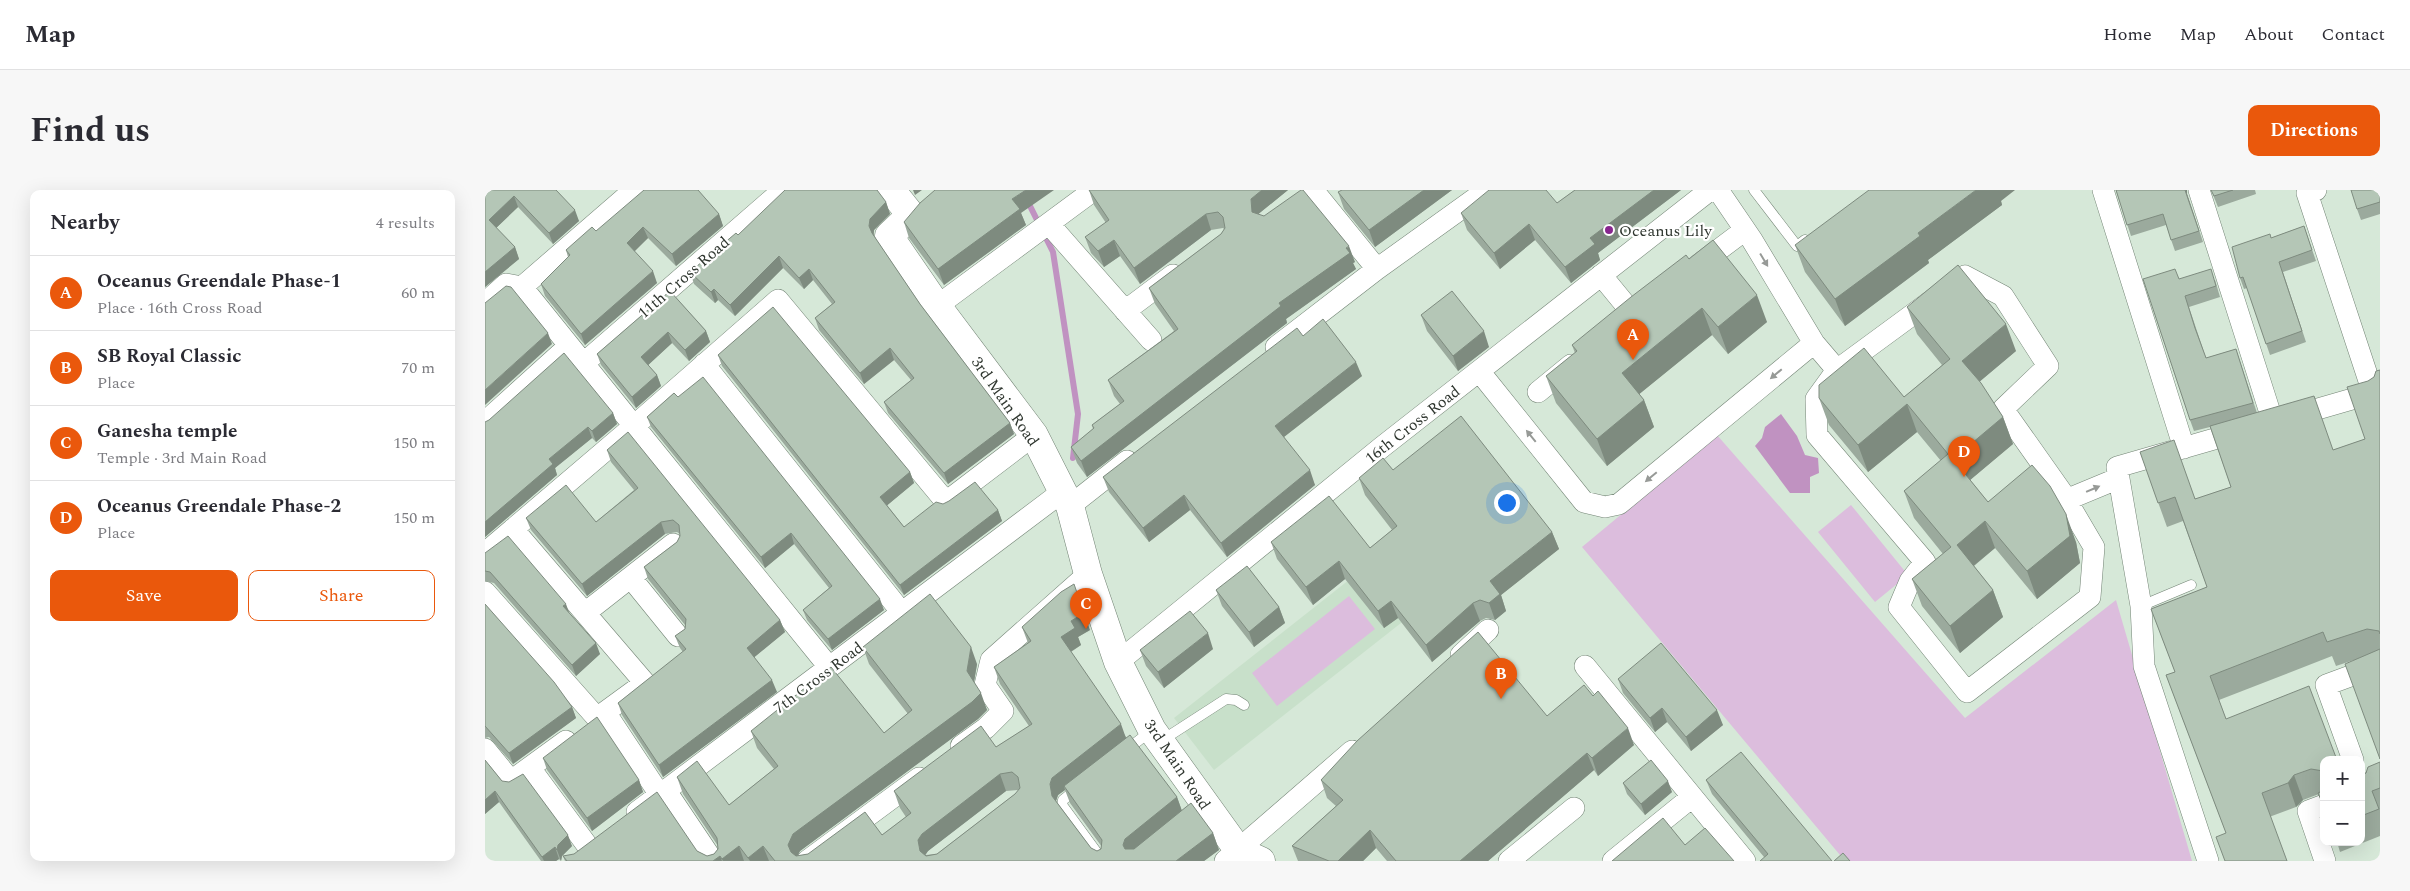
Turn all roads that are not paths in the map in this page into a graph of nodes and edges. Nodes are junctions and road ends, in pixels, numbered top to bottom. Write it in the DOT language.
graph roads {
  1 [pos="634,190"];
  2 [pos="783,190"];
  3 [pos="891,190"];
  4 [pos="1095,190"];
  5 [pos="1313,190"];
  6 [pos="1710,190"];
  7 [pos="1718,190"];
  8 [pos="1754,190"];
  9 [pos="2103,190"];
  10 [pos="2199,190"];
  11 [pos="2316,190"];
  12 [pos="1479,192"];
  13 [pos="1049,224"];
  14 [pos="1745,230"];
  15 [pos="1812,235"];
  16 [pos="1187,264"];
  17 [pos="1377,269"];
  18 [pos="1601,275"];
  19 [pos="1678,281"];
  20 [pos="521,288"];
  21 [pos="485,303"];
  22 [pos="937,306"];
  23 [pos="1125,311"];
  24 [pos="1633,315"];
  25 [pos="1151,340"];
  26 [pos="1814,343"];
  27 [pos="569,346"];
  28 [pos="1589,350"];
  29 [pos="1259,360"];
  30 [pos="584,363"];
  31 [pos="704,364"];
  32 [pos="1837,370"];
  33 [pos="1479,371"];
  34 [pos="1539,392"];
  35 [pos="485,422"];
  36 [pos="2273,422"];
  37 [pos="634,426"];
  38 [pos="1034,435"];
  39 [pos="2184,448"];
  40 [pos="1141,451"];
  41 [pos="2119,478"];
  42 [pos="1066,499"];
  43 [pos="2066,500"];
  44 [pos="513,528"];
  45 [pos="673,544"];
  46 [pos="485,553"];
  47 [pos="1088,574"];
  48 [pos="631,578"];
  49 [pos="2191,585"];
  50 [pos="485,592"];
  51 [pos="2141,606"];
  52 [pos="585,613"];
  53 [pos="903,614"];
  54 [pos="1488,630"];
  55 [pos="678,636"];
  56 [pos="1118,662"];
  57 [pos="2380,665"];
  58 [pos="1585,666"];
  59 [pos="829,668"];
  60 [pos="1444,669"];
  61 [pos="1244,705"];
  62 [pos="601,715"];
  63 [pos="1156,736"];
  64 [pos="1364,740"];
  65 [pos="485,749"];
  66 [pos="2352,756"];
  67 [pos="1118,757"];
  68 [pos="530,768"];
  69 [pos="1087,781"];
  70 [pos="663,793"];
  71 [pos="1692,796"];
  72 [pos="2320,806"];
  73 [pos="1575,808"];
  74 [pos="597,843"];
  75 [pos="1242,857"];
  76 [pos="713,861"];
  77 [pos="807,861"];
  78 [pos="1103,861"];
  79 [pos="1509,861"];
  80 [pos="1613,861"];
  81 [pos="1745,861"];
  82 [pos="2208,861"];
  83 [pos="2325,861"];
  1 -- 20 [label="street"];
  2 -- 30 [label="street, 11th Cross Road"];
  3 -- 22 [label="street, 3rd Main Road"];
  4 -- 13 [label="street"];
  5 -- 17 [label="street"];
  6 -- 18 [label="street, 16th Cross Road"];
  7 -- 14 [label="street"];
  8 -- 15 [label="lane"];
  9 -- 39 [label="street"];
  10 -- 36 [label="street"];
  11 -- 36 [label="street"];
  12 -- 17 [label="street"];
  13 -- 22 [label="street"];
  13 -- 23 [label="street"];
  14 -- 19 [label="street"];
  14 -- 26 [label="street, one-way"];
  16 -- 23 [label="street"];
  17 -- 29 [label="street"];
  18 -- 24 [label="street"];
  18 -- 33 [label="street, 16th Cross Road"];
  20 -- 21 [label="street"];
  20 -- 27 [label="street"];
  22 -- 38 [label="street, 3rd Main Road"];
  23 -- 25 [label="street"];
  26 -- 32 [label="street"];
  26 -- 33 [label="street, one-way"];
  27 -- 30 [label="street"];
  27 -- 35 [label="street"];
  28 -- 34 [label="street"];
  30 -- 37 [label="street"];
  31 -- 37 [label="street"];
  31 -- 38 [label="street"];
  31 -- 53 [label="street"];
  32 -- 43 [label="street"];
  32 -- 43 [label="street"];
  33 -- 56 [label="street, 16th Cross Road"];
  36 -- 39 [label="street"];
  37 -- 44 [label="street"];
  37 -- 59 [label="street"];
  38 -- 42 [label="street, 3rd Main Road"];
  39 -- 41 [label="street"];
  40 -- 42 [label="street, 7th Cross Road"];
  43 -- 41 [label="street, one-way"];
  41 -- 51 [label="street"];
  42 -- 47 [label="street, 3rd Main Road"];
  42 -- 53 [label="street, 7th Cross Road"];
  44 -- 46 [label="street"];
  44 -- 52 [label="street"];
  45 -- 48 [label="street"];
  47 -- 56 [label="street, 3rd Main Road"];
  47 -- 77 [label="street"];
  48 -- 52 [label="street"];
  48 -- 55 [label="street"];
  49 -- 51 [label="lane"];
  50 -- 62 [label="street"];
  51 -- 82 [label="street"];
  52 -- 62 [label="street"];
  53 -- 59 [label="street, 7th Cross Road"];
  54 -- 60 [label="street"];
  56 -- 63 [label="street, 3rd Main Road"];
  57 -- 66 [label="street"];
  58 -- 71 [label="street"];
  59 -- 70 [label="street, 7th Cross Road"];
  61 -- 63 [label="lane"];
  62 -- 68 [label="street"];
  62 -- 70 [label="street"];
  63 -- 67 [label="lane"];
  63 -- 75 [label="street, 3rd Main Road"];
  64 -- 75 [label="street"];
  65 -- 68 [label="street"];
  68 -- 74 [label="street"];
  69 -- 78 [label="lane"];
  70 -- 74 [label="street, 7th Cross Road"];
  70 -- 76 [label="street"];
  71 -- 80 [label="street"];
  71 -- 81 [label="street"];
  72 -- 83 [label="street"];
  73 -- 79 [label="street"];
}
